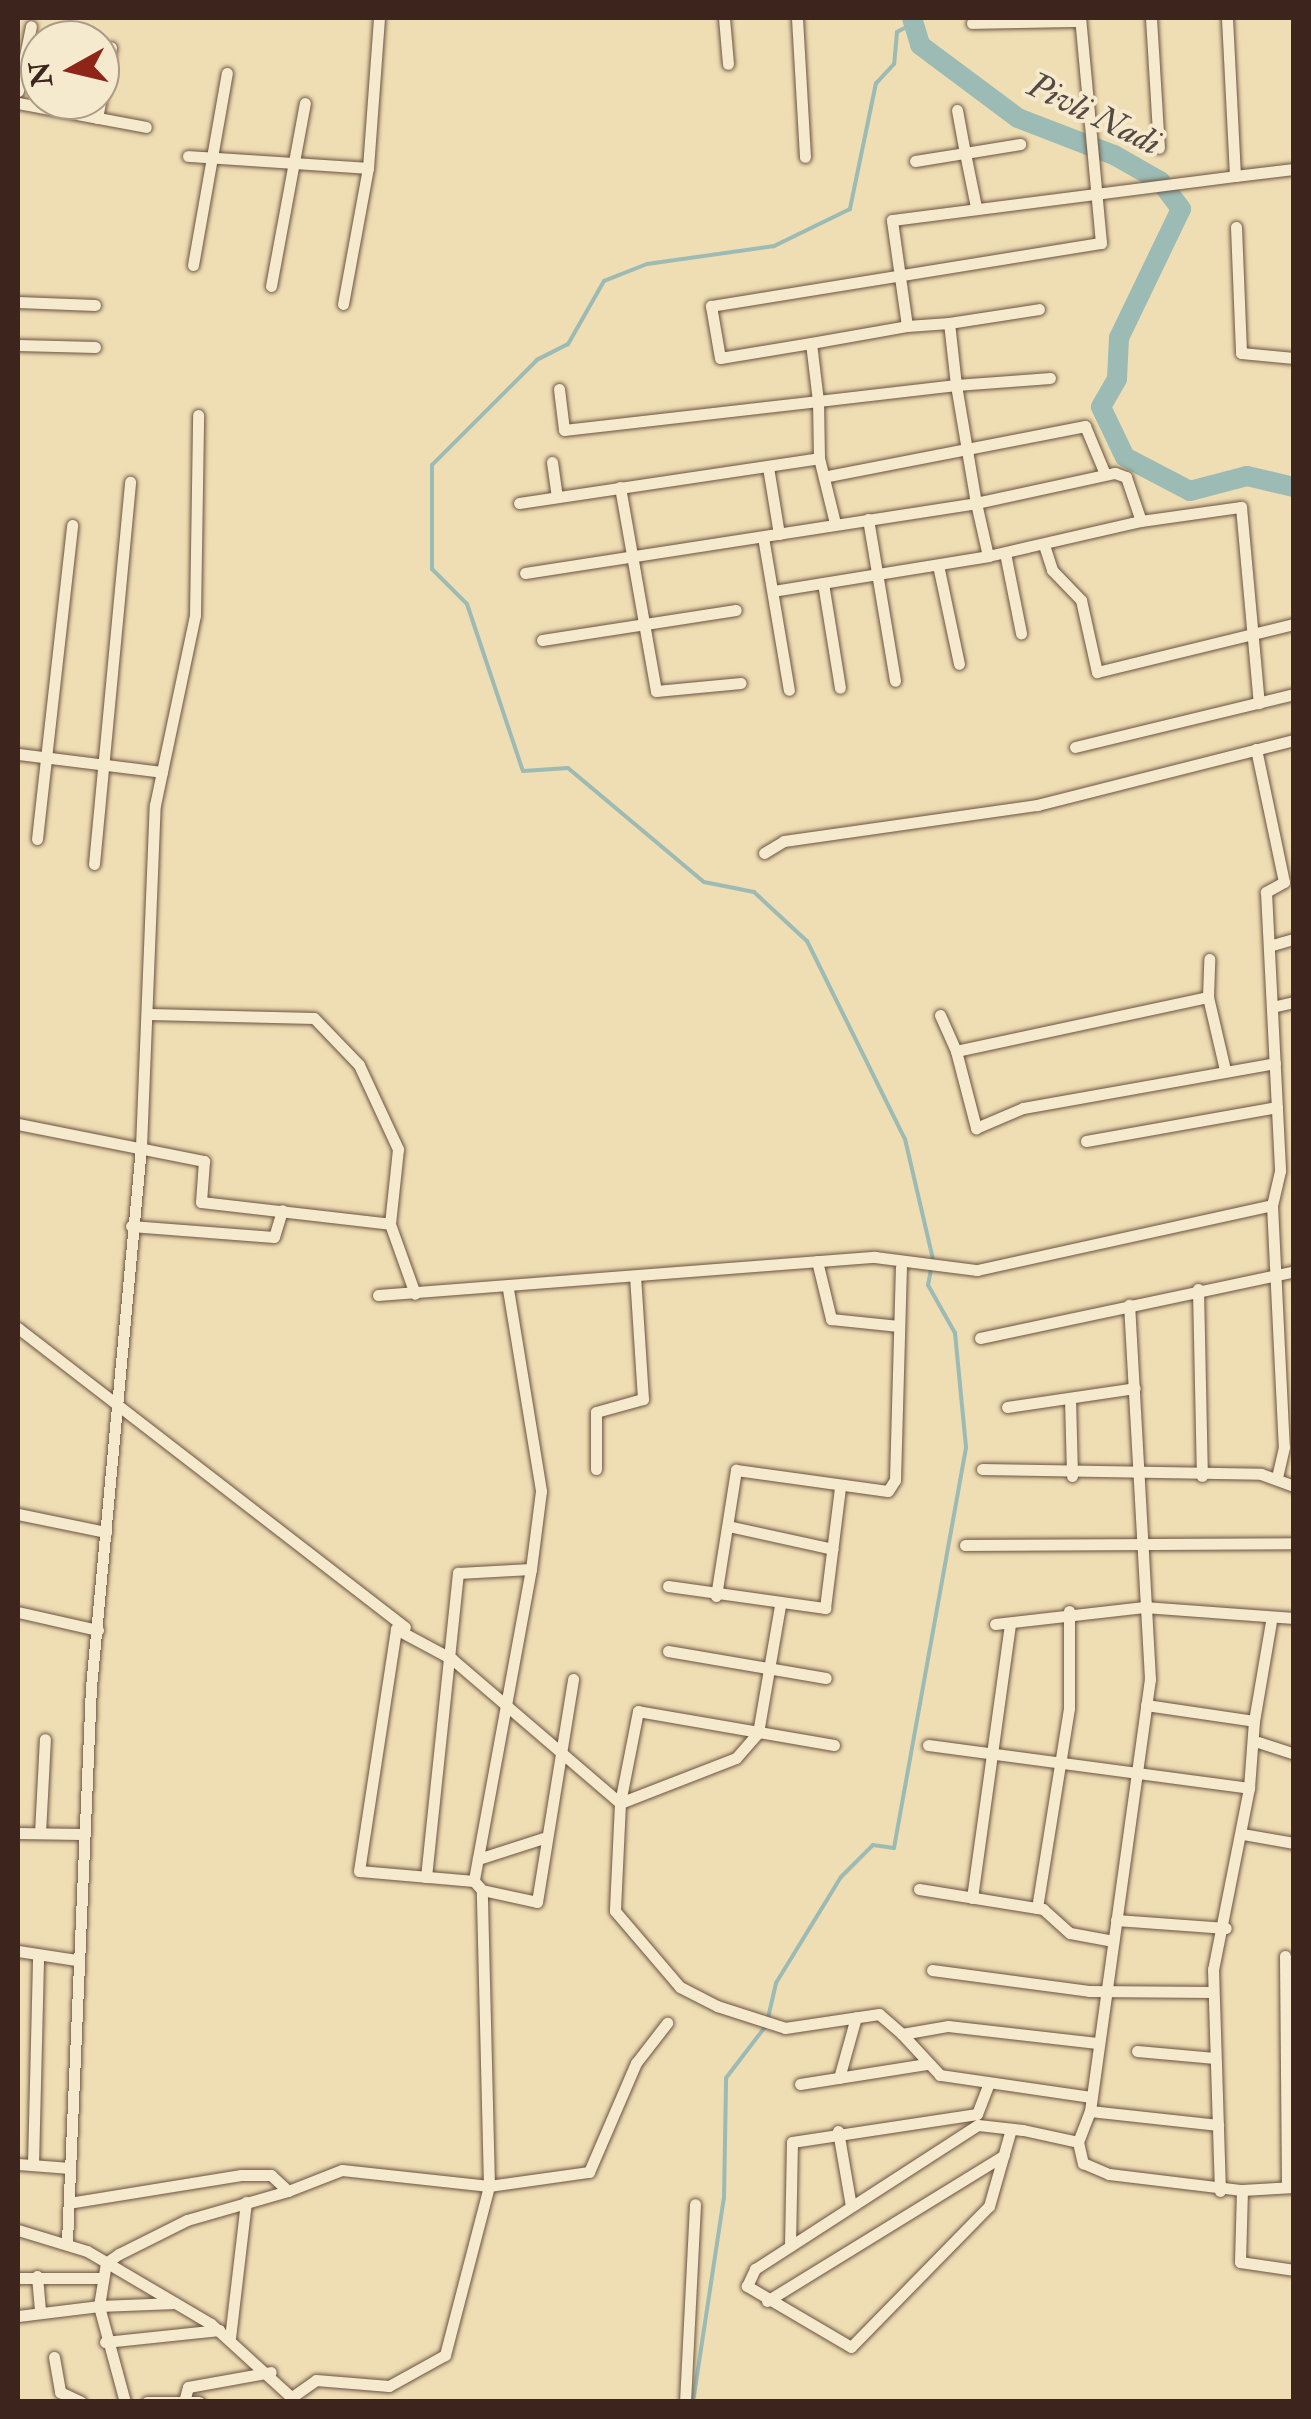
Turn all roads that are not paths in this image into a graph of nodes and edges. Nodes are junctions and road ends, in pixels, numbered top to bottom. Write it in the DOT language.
graph roads {
  1 [pos="379,18"];
  2 [pos="724,18"];
  3 [pos="797,18"];
  4 [pos="1151,18"];
  5 [pos="1227,18"];
  6 [pos="1080,19"];
  7 [pos="972,23"];
  8 [pos="728,64"];
  9 [pos="226,73"];
  10 [pos="305,103"];
  11 [pos="957,110"];
  12 [pos="107,120"];
  13 [pos="146,127"];
  14 [pos="1020,144"];
  15 [pos="1158,148"];
  16 [pos="965,153"];
  17 [pos="188,156"];
  18 [pos="805,157"];
  19 [pos="212,158"];
  20 [pos="295,159"];
  21 [pos="914,161"];
  22 [pos="368,168"];
  23 [pos="1294,168"];
  24 [pos="1234,176"];
  25 [pos="1092,191"];
  26 [pos="976,207"];
  27 [pos="1236,226"];
  28 [pos="194,265"];
  29 [pos="901,275"];
  30 [pos="271,286"];
  31 [pos="18,302"];
  32 [pos="343,304"];
  33 [pos="95,305"];
  34 [pos="1040,308"];
  35 [pos="949,323"];
  36 [pos="907,326"];
  37 [pos="811,343"];
  38 [pos="18,345"];
  39 [pos="95,348"];
  40 [pos="1294,358"];
  41 [pos="1050,378"];
  42 [pos="956,385"];
  43 [pos="560,388"];
  44 [pos="818,401"];
  45 [pos="198,415"];
  46 [pos="965,447"];
  47 [pos="819,458"];
  48 [pos="552,462"];
  49 [pos="768,467"];
  50 [pos="1104,474"];
  51 [pos="828,476"];
  52 [pos="130,482"];
  53 [pos="620,487"];
  54 [pos="557,497"];
  55 [pos="520,503"];
  56 [pos="976,503"];
  57 [pos="868,519"];
  58 [pos="1141,521"];
  59 [pos="836,524"];
  60 [pos="72,525"];
  61 [pos="779,534"];
  62 [pos="763,537"];
  63 [pos="1044,545"];
  64 [pos="1004,553"];
  65 [pos="988,556"];
  66 [pos="630,558"];
  67 [pos="938,565"];
  68 [pos="877,572"];
  69 [pos="526,573"];
  70 [pos="823,582"];
  71 [pos="773,591"];
  72 [pos="736,610"];
  73 [pos="1294,624"];
  74 [pos="641,625"];
  75 [pos="1021,633"];
  76 [pos="1257,634"];
  77 [pos="542,640"];
  78 [pos="959,664"];
  79 [pos="895,681"];
  80 [pos="742,684"];
  81 [pos="840,688"];
  82 [pos="789,690"];
  83 [pos="1294,694"];
  84 [pos="1260,703"];
  85 [pos="1294,740"];
  86 [pos="1074,747"];
  87 [pos="1256,750"];
  88 [pos="18,754"];
  89 [pos="46,758"];
  90 [pos="104,764"];
  91 [pos="162,772"];
  92 [pos="37,839"];
  93 [pos="764,853"];
  94 [pos="94,864"];
  95 [pos="1294,940"];
  96 [pos="1269,946"];
  97 [pos="1209,959"];
  98 [pos="1208,997"];
  99 [pos="1294,1002"];
  100 [pos="1272,1007"];
  101 [pos="149,1014"];
  102 [pos="940,1015"];
  103 [pos="956,1051"];
  104 [pos="1275,1063"];
  105 [pos="1225,1070"];
  106 [pos="1277,1108"];
  107 [pos="18,1124"];
  108 [pos="1086,1141"];
  109 [pos="141,1147"];
  110 [pos="1294,1157"];
  111 [pos="1279,1160"];
  112 [pos="1294,1201"];
  113 [pos="1275,1203"];
  114 [pos="282,1210"];
  115 [pos="390,1224"];
  116 [pos="131,1226"];
  117 [pos="816,1261"];
  118 [pos="901,1267"];
  119 [pos="1294,1271"];
  120 [pos="1274,1272"];
  121 [pos="636,1276"];
  122 [pos="508,1289"];
  123 [pos="1198,1289"];
  124 [pos="415,1294"];
  125 [pos="378,1295"];
  126 [pos="1129,1305"];
  127 [pos="900,1326"];
  128 [pos="18,1328"];
  129 [pos="980,1338"];
  130 [pos="1287,1339"];
  131 [pos="1288,1381"];
  132 [pos="1136,1388"];
  133 [pos="1070,1398"];
  134 [pos="112,1401"];
  135 [pos="1007,1407"];
  136 [pos="596,1469"];
  137 [pos="982,1469"];
  138 [pos="1072,1476"];
  139 [pos="1202,1476"];
  140 [pos="1142,1477"];
  141 [pos="1277,1478"];
  142 [pos="1294,1486"];
  143 [pos="840,1487"];
  144 [pos="18,1514"];
  145 [pos="728,1526"];
  146 [pos="106,1532"];
  147 [pos="1142,1541"];
  148 [pos="965,1544"];
  149 [pos="1294,1544"];
  150 [pos="833,1548"];
  151 [pos="531,1569"];
  152 [pos="668,1586"];
  153 [pos="716,1596"];
  154 [pos="780,1606"];
  155 [pos="1144,1607"];
  156 [pos="1069,1611"];
  157 [pos="18,1612"];
  158 [pos="1294,1618"];
  159 [pos="1272,1622"];
  160 [pos="995,1624"];
  161 [pos="1010,1624"];
  162 [pos="405,1627"];
  163 [pos="98,1630"];
  164 [pos="668,1651"];
  165 [pos="452,1659"];
  166 [pos="769,1669"];
  167 [pos="826,1678"];
  168 [pos="572,1680"];
  169 [pos="1146,1706"];
  170 [pos="508,1707"];
  171 [pos="1254,1721"];
  172 [pos="758,1733"];
  173 [pos="45,1739"];
  174 [pos="1258,1742"];
  175 [pos="834,1745"];
  176 [pos="928,1745"];
  177 [pos="560,1754"];
  178 [pos="991,1754"];
  179 [pos="1294,1754"];
  180 [pos="1062,1766"];
  181 [pos="1136,1778"];
  182 [pos="1249,1788"];
  183 [pos="620,1803"];
  184 [pos="18,1833"];
  185 [pos="40,1834"];
  186 [pos="81,1834"];
  187 [pos="1243,1834"];
  188 [pos="544,1838"];
  189 [pos="1294,1843"];
  190 [pos="478,1859"];
  191 [pos="426,1877"];
  192 [pos="478,1886"];
  193 [pos="919,1890"];
  194 [pos="972,1898"];
  195 [pos="1038,1908"];
  196 [pos="1116,1920"];
  197 [pos="1226,1928"];
  198 [pos="1113,1941"];
  199 [pos="18,1951"];
  200 [pos="38,1956"];
  201 [pos="1285,1956"];
  202 [pos="76,1960"];
  203 [pos="932,1970"];
  204 [pos="1106,1987"];
  205 [pos="1213,1992"];
  206 [pos="856,2017"];
  207 [pos="667,2024"];
  208 [pos="902,2034"];
  209 [pos="1096,2042"];
  210 [pos="1137,2050"];
  211 [pos="1216,2058"];
  212 [pos="926,2064"];
  213 [pos="839,2078"];
  214 [pos="988,2083"];
  215 [pos="800,2084"];
  216 [pos="1091,2097"];
  217 [pos="1090,2111"];
  218 [pos="977,2120"];
  219 [pos="1218,2125"];
  220 [pos="1011,2129"];
  221 [pos="838,2132"];
  222 [pos="1078,2142"];
  223 [pos="1004,2156"];
  224 [pos="18,2164"];
  225 [pos="33,2165"];
  226 [pos="70,2168"];
  227 [pos="489,2186"];
  228 [pos="1290,2187"];
  229 [pos="1242,2190"];
  230 [pos="288,2191"];
  231 [pos="1220,2191"];
  232 [pos="246,2202"];
  233 [pos="69,2203"];
  234 [pos="695,2204"];
  235 [pos="851,2206"];
  236 [pos="18,2230"];
  237 [pos="67,2241"];
  238 [pos="790,2246"];
  239 [pos="106,2262"];
  240 [pos="1294,2270"];
  241 [pos="37,2276"];
  242 [pos="18,2278"];
  243 [pos="100,2278"];
  244 [pos="767,2300"];
  245 [pos="175,2302"];
  246 [pos="99,2306"];
  247 [pos="40,2310"];
  248 [pos="18,2316"];
  249 [pos="219,2330"];
  250 [pos="230,2338"];
  251 [pos="105,2342"];
  252 [pos="54,2357"];
  253 [pos="271,2372"];
  254 [pos="185,2398"];
  255 [pos="293,2399"];
  256 [pos="81,2402"];
  257 [pos="125,2402"];
  258 [pos="147,2402"];
  259 [pos="199,2402"];
  260 [pos="685,2402"];
  1 -- 22 [label="street"];
  2 -- 8 [label="street"];
  3 -- 18 [label="street"];
  4 -- 15 [label="street"];
  5 -- 24 [label="street"];
  6 -- 7 [label="street"];
  6 -- 25 [label="street"];
  9 -- 19 [label="street"];
  10 -- 20 [label="street"];
  11 -- 16 [label="street"];
  12 -- 13 [label="street"];
  14 -- 16 [label="street"];
  16 -- 21 [label="street"];
  16 -- 26 [label="street"];
  17 -- 19 [label="street"];
  19 -- 20 [label="street"];
  19 -- 28 [label="street"];
  20 -- 22 [label="street"];
  20 -- 30 [label="street"];
  22 -- 32 [label="street"];
  23 -- 24 [label="street"];
  24 -- 25 [label="street"];
  25 -- 26 [label="street"];
  25 -- 29 [label="street"];
  26 -- 29 [label="street"];
  27 -- 40 [label="street"];
  29 -- 36 [label="street"];
  29 -- 37 [label="street"];
  31 -- 33 [label="street"];
  34 -- 35 [label="street"];
  35 -- 36 [label="street"];
  35 -- 42 [label="street"];
  36 -- 37 [label="street"];
  37 -- 44 [label="street"];
  38 -- 39 [label="street"];
  41 -- 42 [label="street"];
  42 -- 44 [label="street"];
  42 -- 46 [label="street"];
  43 -- 44 [label="street"];
  44 -- 47 [label="street"];
  45 -- 91 [label="street"];
  46 -- 50 [label="street"];
  46 -- 51 [label="street"];
  46 -- 56 [label="street"];
  47 -- 49 [label="street"];
  47 -- 51 [label="street"];
  48 -- 54 [label="street"];
  49 -- 53 [label="street"];
  49 -- 61 [label="street"];
  50 -- 56 [label="street"];
  50 -- 58 [label="street"];
  51 -- 59 [label="street"];
  52 -- 90 [label="street"];
  53 -- 54 [label="street"];
  53 -- 66 [label="street"];
  54 -- 55 [label="street"];
  56 -- 57 [label="street"];
  56 -- 65 [label="street"];
  57 -- 59 [label="street"];
  57 -- 68 [label="street"];
  58 -- 63 [label="street"];
  58 -- 76 [label="street"];
  59 -- 61 [label="street"];
  60 -- 89 [label="street"];
  61 -- 62 [label="street"];
  62 -- 66 [label="street"];
  62 -- 71 [label="street"];
  63 -- 64 [label="street"];
  63 -- 76 [label="street"];
  64 -- 65 [label="street"];
  64 -- 75 [label="street"];
  65 -- 67 [label="street"];
  66 -- 69 [label="street"];
  66 -- 74 [label="street"];
  67 -- 68 [label="street"];
  67 -- 78 [label="street"];
  68 -- 70 [label="street"];
  68 -- 79 [label="street"];
  70 -- 71 [label="street"];
  70 -- 81 [label="street"];
  71 -- 82 [label="street"];
  72 -- 74 [label="street"];
  73 -- 76 [label="street"];
  74 -- 77 [label="street"];
  74 -- 80 [label="street"];
  76 -- 84 [label="street"];
  83 -- 84 [label="street"];
  84 -- 86 [label="street"];
  85 -- 87 [label="street"];
  87 -- 93 [label="street"];
  87 -- 96 [label="street"];
  88 -- 89 [label="street"];
  89 -- 90 [label="street"];
  89 -- 92 [label="street"];
  90 -- 91 [label="street"];
  90 -- 94 [label="street"];
  91 -- 101 [label="street"];
  95 -- 96 [label="street"];
  96 -- 100 [label="street"];
  97 -- 98 [label="street"];
  98 -- 103 [label="street"];
  98 -- 105 [label="street"];
  99 -- 100 [label="street"];
  100 -- 104 [label="street"];
  101 -- 109 [label="street"];
  101 -- 115 [label="street"];
  102 -- 103 [label="street"];
  103 -- 105 [label="street"];
  104 -- 105 [label="street"];
  104 -- 106 [label="street"];
  106 -- 108 [label="street"];
  106 -- 111 [label="street"];
  107 -- 109 [label="street"];
  109 -- 114 [label="street"];
  109 -- 116 [label="street"];
  110 -- 111 [label="street"];
  111 -- 113 [label="street"];
  112 -- 113 [label="street"];
  113 -- 118 [label="street"];
  113 -- 120 [label="street"];
  114 -- 115 [label="street"];
  114 -- 116 [label="street"];
  115 -- 124 [label="street"];
  116 -- 134 [label="street"];
  117 -- 118 [label="street"];
  117 -- 121 [label="street"];
  117 -- 127 [label="street"];
  118 -- 127 [label="street"];
  119 -- 120 [label="street"];
  120 -- 123 [label="street"];
  120 -- 130 [label="street"];
  121 -- 122 [label="street"];
  121 -- 136 [label="street"];
  122 -- 124 [label="street"];
  122 -- 151 [label="street"];
  123 -- 126 [label="street"];
  123 -- 139 [label="street"];
  124 -- 125 [label="street"];
  126 -- 129 [label="street"];
  126 -- 132 [label="street"];
  127 -- 143 [label="street"];
  128 -- 134 [label="street"];
  130 -- 131 [label="street"];
  131 -- 141 [label="street"];
  132 -- 133 [label="street"];
  132 -- 140 [label="street"];
  133 -- 135 [label="street"];
  133 -- 138 [label="street"];
  134 -- 146 [label="street"];
  134 -- 162 [label="street"];
  137 -- 138 [label="street"];
  138 -- 140 [label="street"];
  139 -- 140 [label="street"];
  139 -- 141 [label="street"];
  140 -- 147 [label="street"];
  141 -- 142 [label="street"];
  143 -- 145 [label="street"];
  143 -- 150 [label="street"];
  144 -- 146 [label="street"];
  145 -- 150 [label="street"];
  145 -- 153 [label="street"];
  146 -- 163 [label="street"];
  147 -- 148 [label="street"];
  147 -- 149 [label="street"];
  147 -- 155 [label="street"];
  150 -- 154 [label="street"];
  151 -- 165 [label="street"];
  151 -- 170 [label="street"];
  152 -- 153 [label="street"];
  153 -- 154 [label="street"];
  154 -- 166 [label="street"];
  155 -- 156 [label="street"];
  155 -- 159 [label="street"];
  155 -- 169 [label="street"];
  156 -- 161 [label="street"];
  156 -- 180 [label="street"];
  157 -- 163 [label="street"];
  158 -- 159 [label="street"];
  159 -- 171 [label="street"];
  160 -- 161 [label="street"];
  161 -- 178 [label="street"];
  162 -- 165 [label="street"];
  162 -- 191 [label="street"];
  163 -- 186 [label="street"];
  164 -- 166 [label="street"];
  165 -- 170 [label="street"];
  165 -- 191 [label="street"];
  166 -- 167 [label="street"];
  166 -- 172 [label="street"];
  168 -- 177 [label="street"];
  169 -- 171 [label="street"];
  169 -- 181 [label="street"];
  170 -- 177 [label="street"];
  170 -- 190 [label="street"];
  171 -- 174 [label="street"];
  172 -- 175 [label="street"];
  172 -- 183 [label="street"];
  172 -- 183 [label="street"];
  173 -- 185 [label="street"];
  174 -- 179 [label="street"];
  174 -- 182 [label="street"];
  176 -- 178 [label="street"];
  177 -- 183 [label="street"];
  177 -- 188 [label="street"];
  178 -- 180 [label="street"];
  178 -- 194 [label="street"];
  180 -- 181 [label="street"];
  180 -- 195 [label="street"];
  181 -- 182 [label="street"];
  181 -- 196 [label="street"];
  182 -- 187 [label="street"];
  183 -- 206 [label="street"];
  184 -- 185 [label="street"];
  185 -- 186 [label="street"];
  186 -- 202 [label="street"];
  187 -- 189 [label="street"];
  187 -- 197 [label="street"];
  188 -- 190 [label="street"];
  188 -- 192 [label="street"];
  190 -- 192 [label="street"];
  191 -- 192 [label="street"];
  192 -- 227 [label="street"];
  193 -- 194 [label="street"];
  194 -- 195 [label="street"];
  195 -- 198 [label="street"];
  196 -- 197 [label="street"];
  196 -- 198 [label="street"];
  197 -- 205 [label="street"];
  198 -- 204 [label="street"];
  199 -- 200 [label="street"];
  200 -- 202 [label="street"];
  200 -- 225 [label="street"];
  201 -- 228 [label="street"];
  202 -- 226 [label="street"];
  203 -- 204 [label="street"];
  204 -- 205 [label="street"];
  204 -- 209 [label="street"];
  205 -- 211 [label="street"];
  206 -- 208 [label="street"];
  206 -- 213 [label="street"];
  207 -- 227 [label="street"];
  208 -- 209 [label="street"];
  208 -- 212 [label="street"];
  209 -- 216 [label="street"];
  210 -- 211 [label="street"];
  211 -- 219 [label="street"];
  212 -- 213 [label="street"];
  212 -- 214 [label="street"];
  213 -- 215 [label="street"];
  214 -- 216 [label="street"];
  214 -- 218 [label="street"];
  216 -- 217 [label="street"];
  217 -- 219 [label="street"];
  217 -- 222 [label="street"];
  218 -- 220 [label="street"];
  218 -- 221 [label="street"];
  218 -- 235 [label="street"];
  219 -- 231 [label="street"];
  220 -- 222 [label="street"];
  220 -- 223 [label="street"];
  221 -- 235 [label="street"];
  221 -- 238 [label="street"];
  222 -- 231 [label="street"];
  223 -- 244 [label="street"];
  223 -- 244 [label="street"];
  224 -- 225 [label="street"];
  225 -- 226 [label="street"];
  226 -- 233 [label="street"];
  227 -- 230 [label="street"];
  227 -- 255 [label="street"];
  228 -- 229 [label="street"];
  229 -- 231 [label="street"];
  229 -- 240 [label="street"];
  230 -- 232 [label="street"];
  230 -- 233 [label="street"];
  232 -- 239 [label="street"];
  232 -- 250 [label="street"];
  233 -- 237 [label="street"];
  234 -- 260 [label="street"];
  235 -- 238 [label="street"];
  236 -- 237 [label="street"];
  237 -- 239 [label="street"];
  238 -- 244 [label="street"];
  239 -- 243 [label="street"];
  239 -- 245 [label="street"];
  241 -- 242 [label="street"];
  241 -- 243 [label="street"];
  241 -- 247 [label="street"];
  243 -- 246 [label="street"];
  245 -- 246 [label="street"];
  245 -- 249 [label="street"];
  246 -- 247 [label="street"];
  246 -- 251 [label="street"];
  247 -- 248 [label="street"];
  249 -- 250 [label="street"];
  249 -- 251 [label="street"];
  250 -- 253 [label="street"];
  251 -- 257 [label="street"];
  252 -- 256 [label="street"];
  253 -- 254 [label="street"];
  253 -- 255 [label="street"];
  254 -- 258 [label="street"];
  254 -- 259 [label="street"];
}
